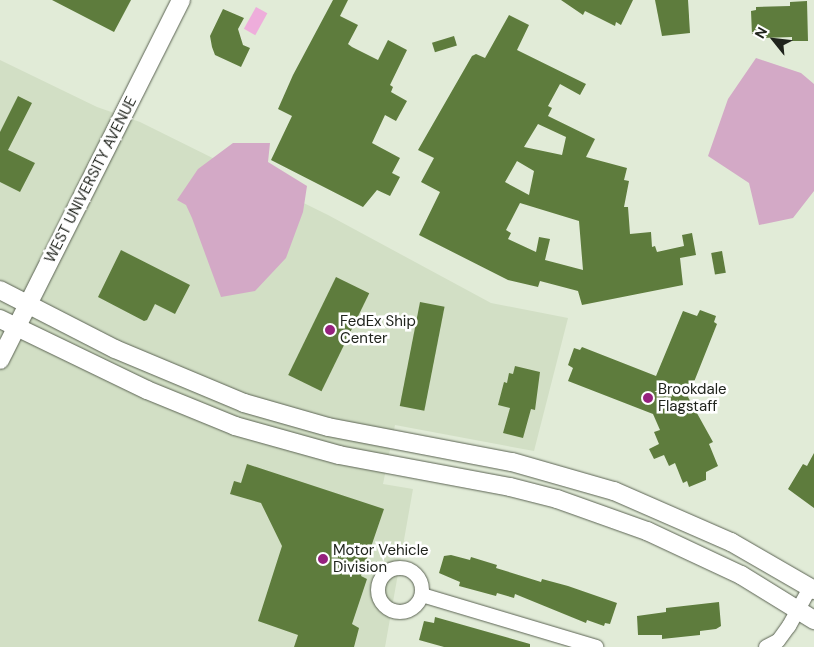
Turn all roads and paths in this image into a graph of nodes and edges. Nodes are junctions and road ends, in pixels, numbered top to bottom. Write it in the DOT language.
graph roads {
  1 [pos="181,0"];
  2 [pos="0,290"];
  3 [pos="28,305"];
  4 [pos="0,319"];
  5 [pos="17,328"];
  6 [pos="0,360"];
  7 [pos="812,589"];
  8 [pos="422,594"];
  9 [pos="798,609"];
  10 [pos="814,620"];
  11 [pos="596,647"];
  12 [pos="766,647"];
  1 -- 3 [label="street, WEST UNIVERSITY AVENUE"];
  2 -- 3 [label="street"];
  3 -- 5 [label="street, WEST UNIVERSITY AVENUE"];
  3 -- 7 [label="street"];
  4 -- 5 [label="street"];
  5 -- 6 [label="street, WEST UNIVERSITY AVENUE"];
  5 -- 9 [label="street"];
  7 -- 9 [label="street"];
  8 -- 11 [label="street"];
  9 -- 10 [label="street"];
  9 -- 12 [label="street"];
}
